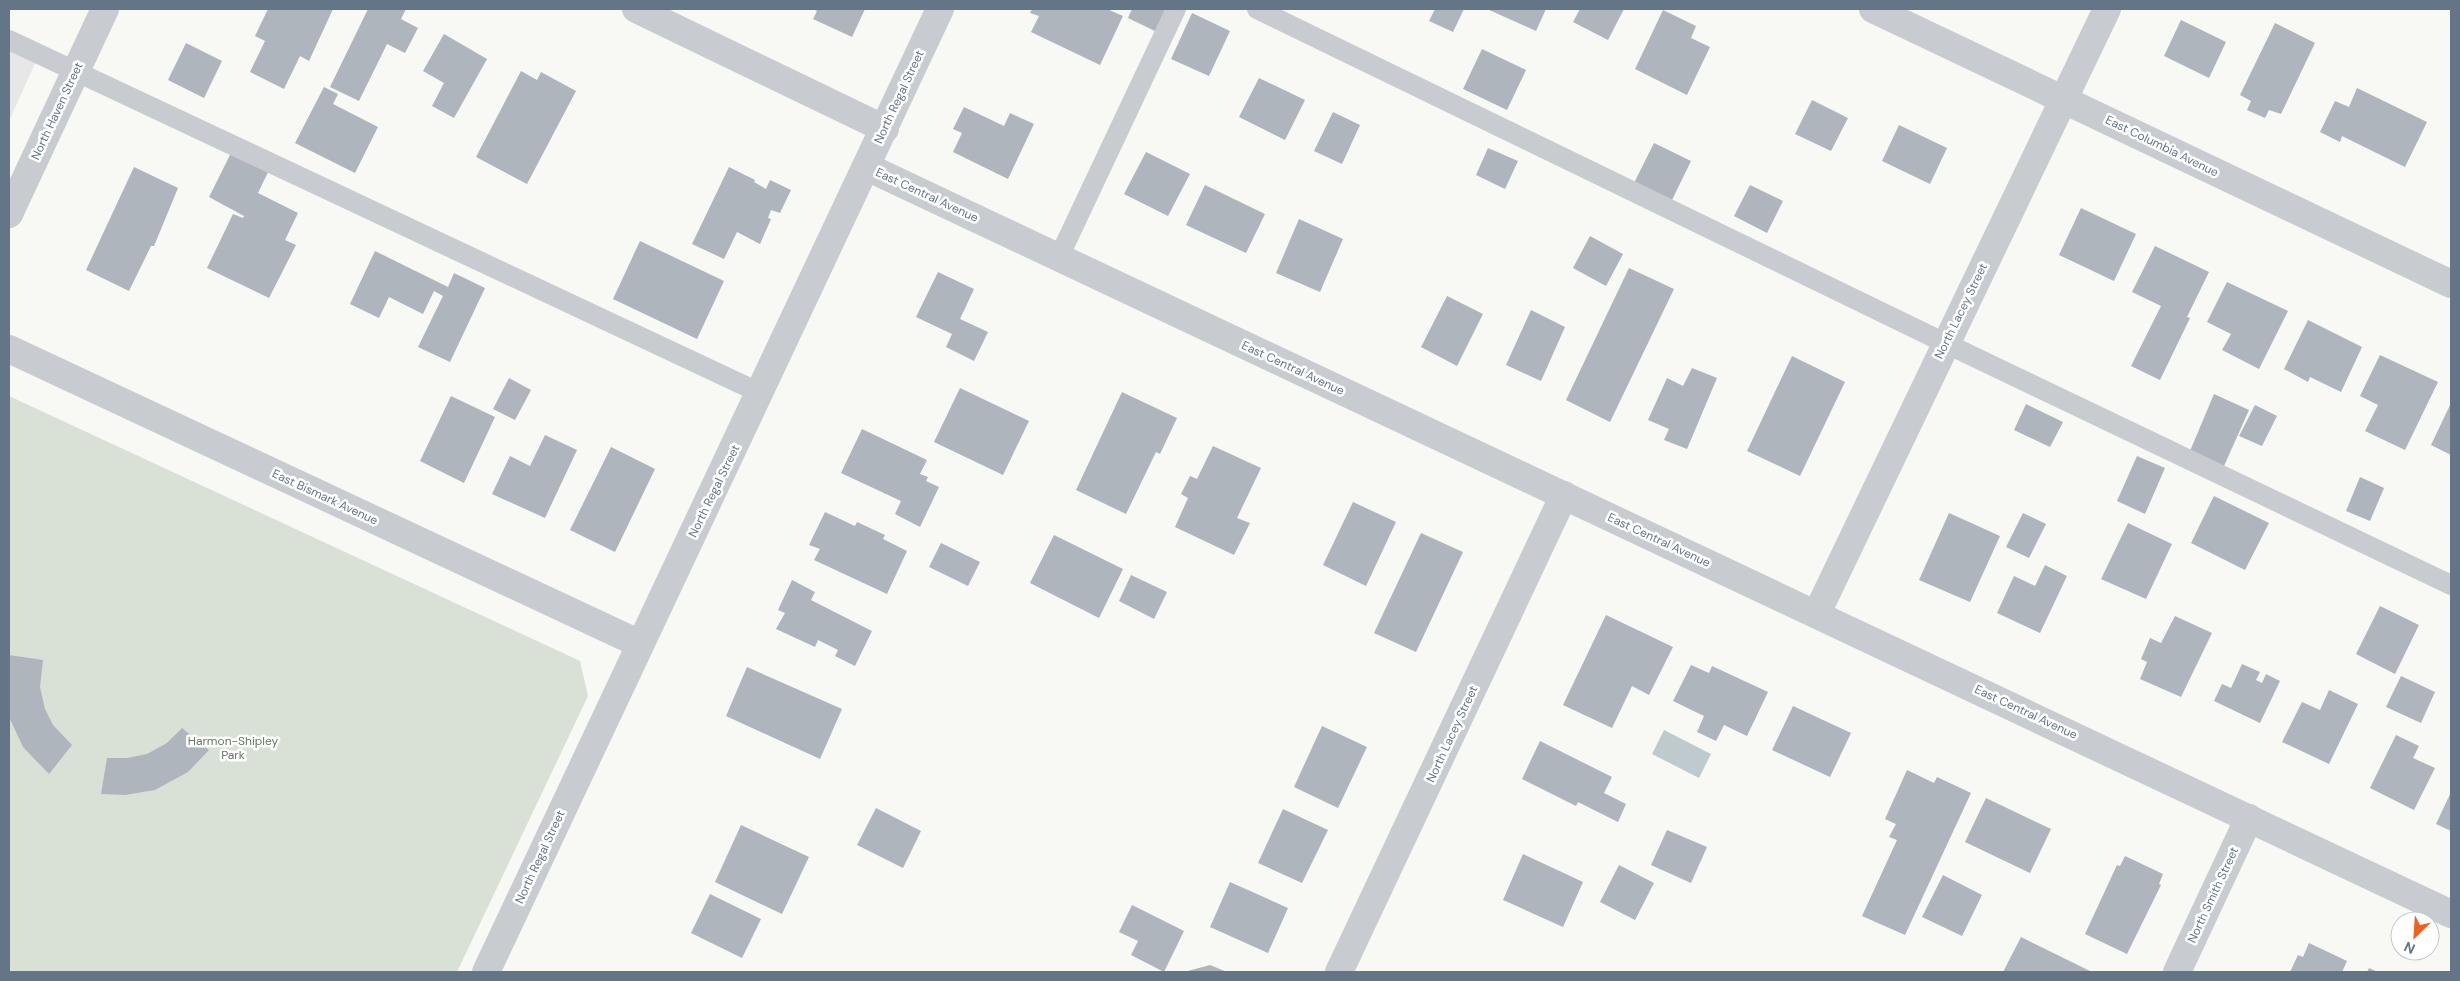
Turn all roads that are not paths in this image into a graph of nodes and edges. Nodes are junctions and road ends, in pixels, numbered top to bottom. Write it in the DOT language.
graph roads {
  1 [pos="105,9"];
  2 [pos="636,9"];
  3 [pos="940,9"];
  4 [pos="1176,9"];
  5 [pos="1257,9"];
  6 [pos="1873,9"];
  7 [pos="2107,9"];
  8 [pos="9,40"];
  9 [pos="74,73"];
  10 [pos="2064,99"];
  11 [pos="885,129"];
  12 [pos="867,167"];
  13 [pos="9,214"];
  14 [pos="1059,257"];
  15 [pos="2451,284"];
  16 [pos="1945,343"];
  17 [pos="9,349"];
  18 [pos="760,393"];
  19 [pos="1564,495"];
  20 [pos="2451,585"];
  21 [pos="1817,614"];
  22 [pos="640,644"];
  23 [pos="2249,818"];
  24 [pos="2451,914"];
  25 [pos="486,972"];
  26 [pos="1339,972"];
  27 [pos="2177,972"];
  1 -- 9 [label="street, North Haven Street"];
  2 -- 11 [label="street"];
  3 -- 11 [label="street, North Regal Street"];
  4 -- 14 [label="lane"];
  5 -- 16 [label="lane"];
  6 -- 10 [label="street, East Columbia Avenue"];
  7 -- 10 [label="street, North Lacey Street"];
  8 -- 9 [label="lane"];
  9 -- 13 [label="street, North Haven Street"];
  9 -- 18 [label="lane"];
  10 -- 15 [label="street, East Columbia Avenue"];
  10 -- 16 [label="street, North Lacey Street"];
  11 -- 12 [label="street, North Regal Street"];
  12 -- 14 [label="street, East Central Avenue"];
  12 -- 18 [label="street, North Regal Street"];
  14 -- 19 [label="street, East Central Avenue"];
  16 -- 20 [label="lane"];
  16 -- 21 [label="street, North Lacey Street"];
  17 -- 22 [label="street, East Bismark Avenue"];
  18 -- 22 [label="street, North Regal Street"];
  19 -- 21 [label="street, East Central Avenue"];
  19 -- 26 [label="street, North Lacey Street"];
  21 -- 23 [label="street, East Central Avenue"];
  22 -- 25 [label="street, North Regal Street"];
  23 -- 24 [label="street, East Central Avenue"];
  23 -- 27 [label="street, North Smith Street"];
}
